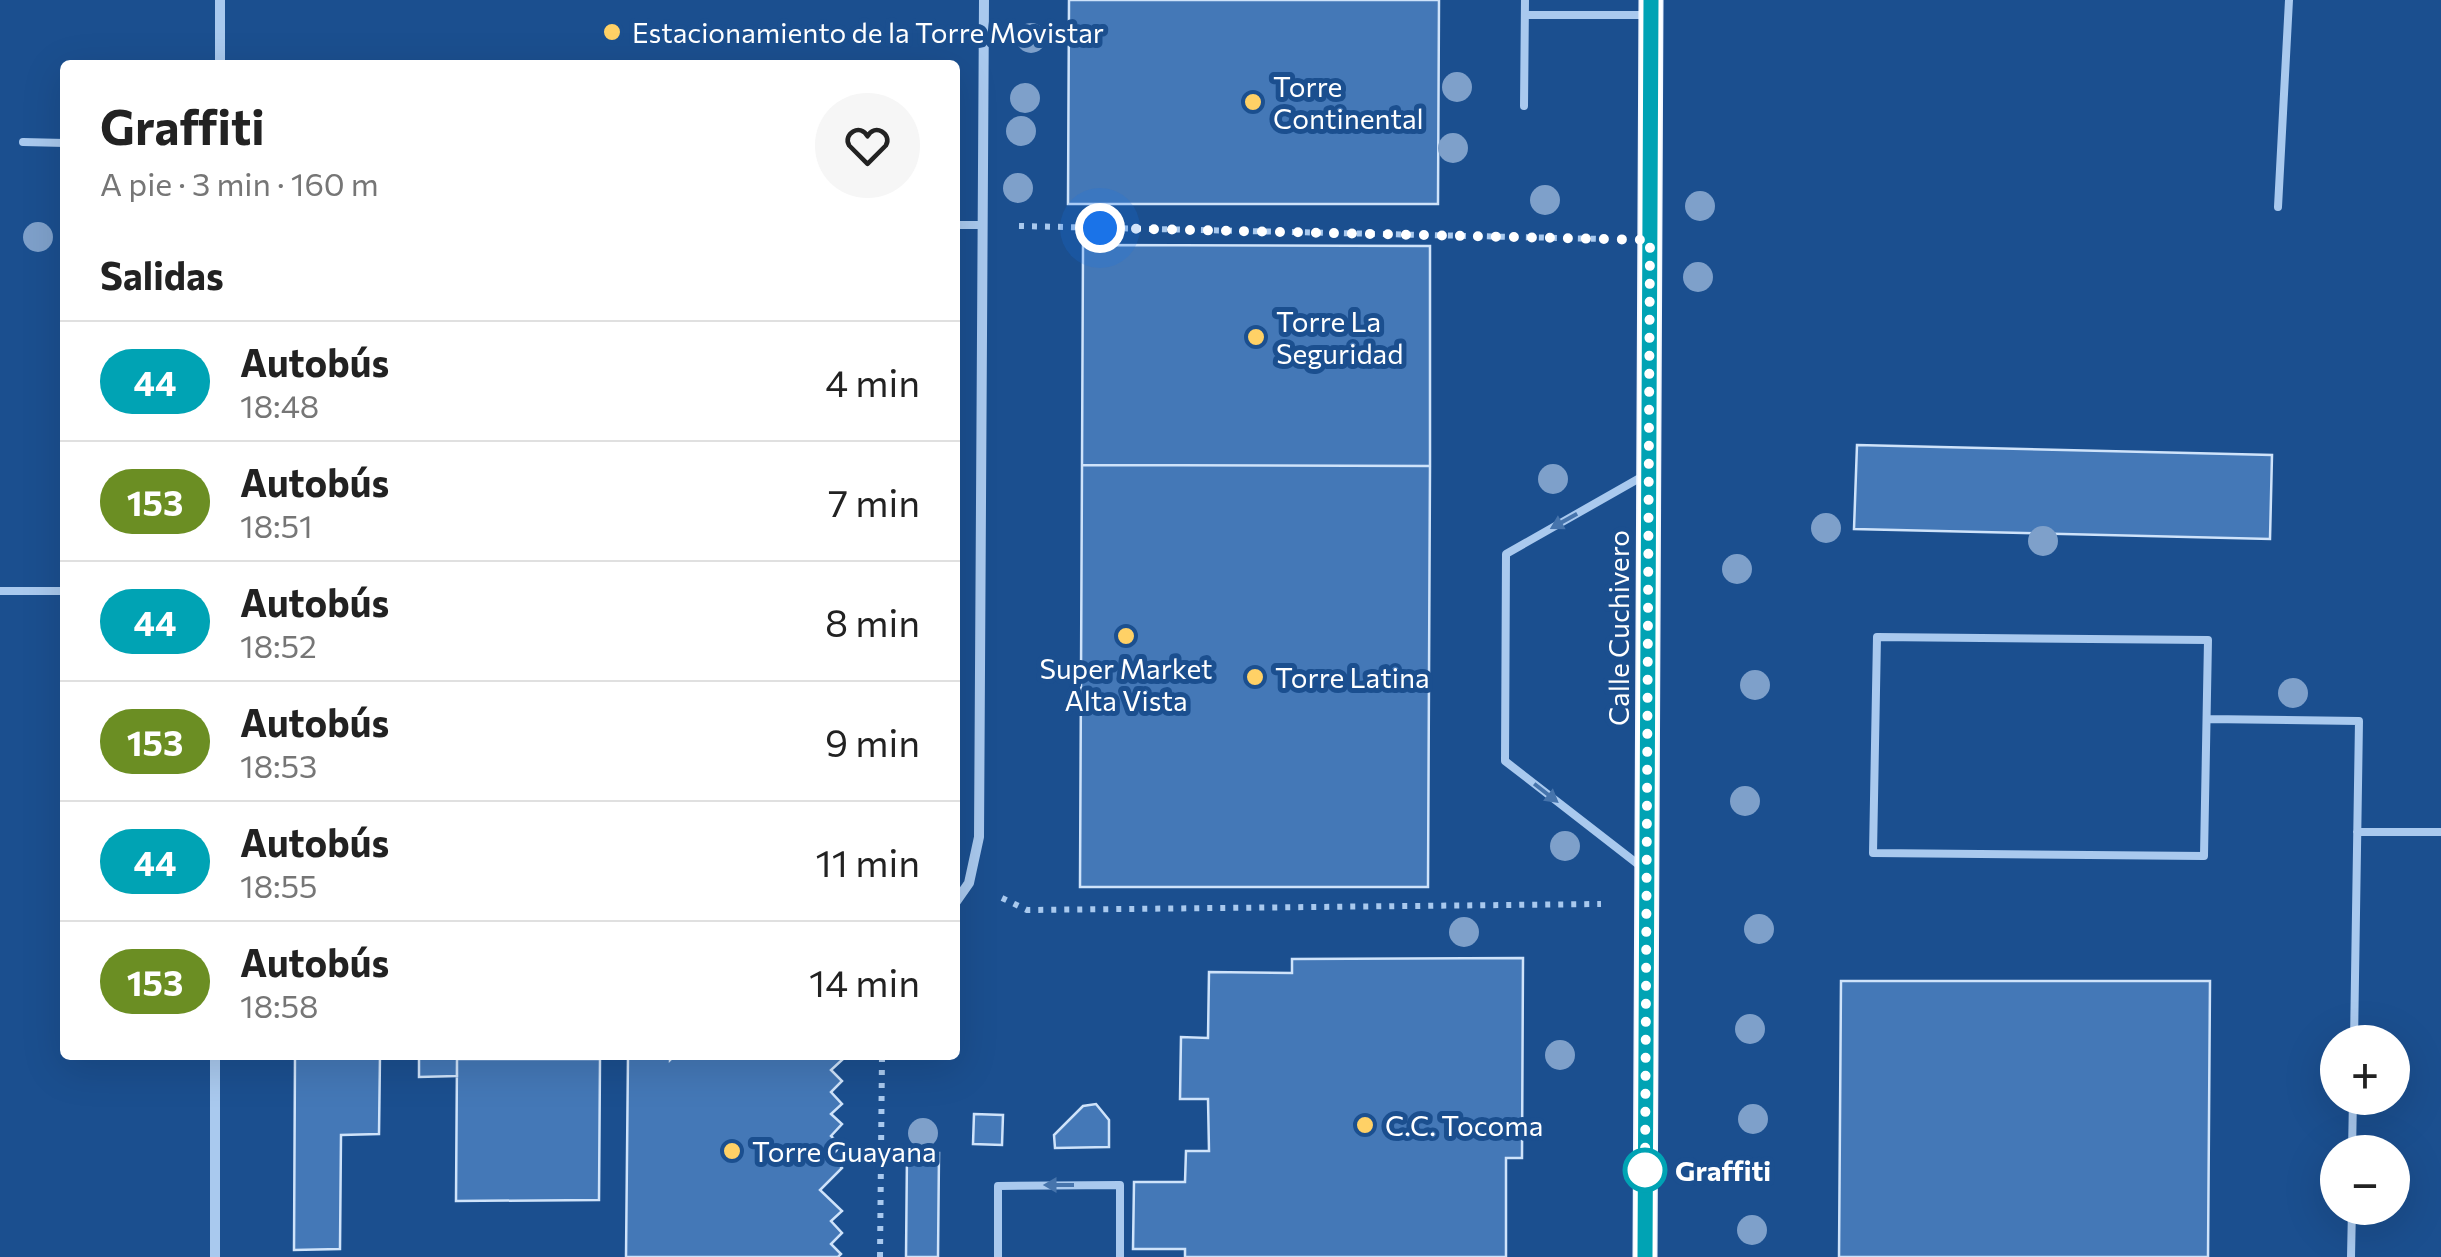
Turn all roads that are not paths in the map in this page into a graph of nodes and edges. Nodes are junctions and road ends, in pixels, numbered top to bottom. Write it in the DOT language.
graph roads {
  1 [pos="220,0"];
  2 [pos="984,0"];
  3 [pos="1525,0"];
  4 [pos="2289,0"];
  5 [pos="1651,8"];
  6 [pos="1525,16"];
  7 [pos="220,60"];
  8 [pos="1524,106"];
  9 [pos="23,142"];
  10 [pos="60,143"];
  11 [pos="2278,207"];
  12 [pos="960,225"];
  13 [pos="983,225"];
  14 [pos="1649,473"];
  15 [pos="60,591"];
  16 [pos="0,592"];
  17 [pos="2207,719"];
  18 [pos="2357,832"];
  19 [pos="2441,832"];
  20 [pos="1647,871"];
  21 [pos="960,896"];
  22 [pos="2354,1025"];
  23 [pos="216,1060"];
  24 [pos="2352,1225"];
  25 [pos="214,1257"];
  26 [pos="998,1257"];
  27 [pos="1120,1257"];
  28 [pos="1645,1257"];
  29 [pos="2351,1257"];
  1 -- 7 [label="street"];
  2 -- 13 [label="street"];
  3 -- 6 [label="lane"];
  4 -- 11 [label="lane"];
  5 -- 6 [label="lane"];
  5 -- 14 [label="main road, Calle Cuchivero"];
  6 -- 8 [label="lane"];
  9 -- 10 [label="lane"];
  12 -- 13 [label="lane"];
  13 -- 21 [label="street"];
  14 -- 20 [label="main road, Calle Cuchivero"];
  14 -- 20 [label="lane, one-way"];
  15 -- 16 [label="lane"];
  17 -- 17 [label="lane"];
  17 -- 18 [label="lane"];
  18 -- 19 [label="lane"];
  18 -- 22 [label="lane"];
  20 -- 28 [label="main road, Calle Cuchivero"];
  23 -- 25 [label="street"];
  24 -- 29 [label="lane"];
  27 -- 26 [label="lane, one-way"];
}
